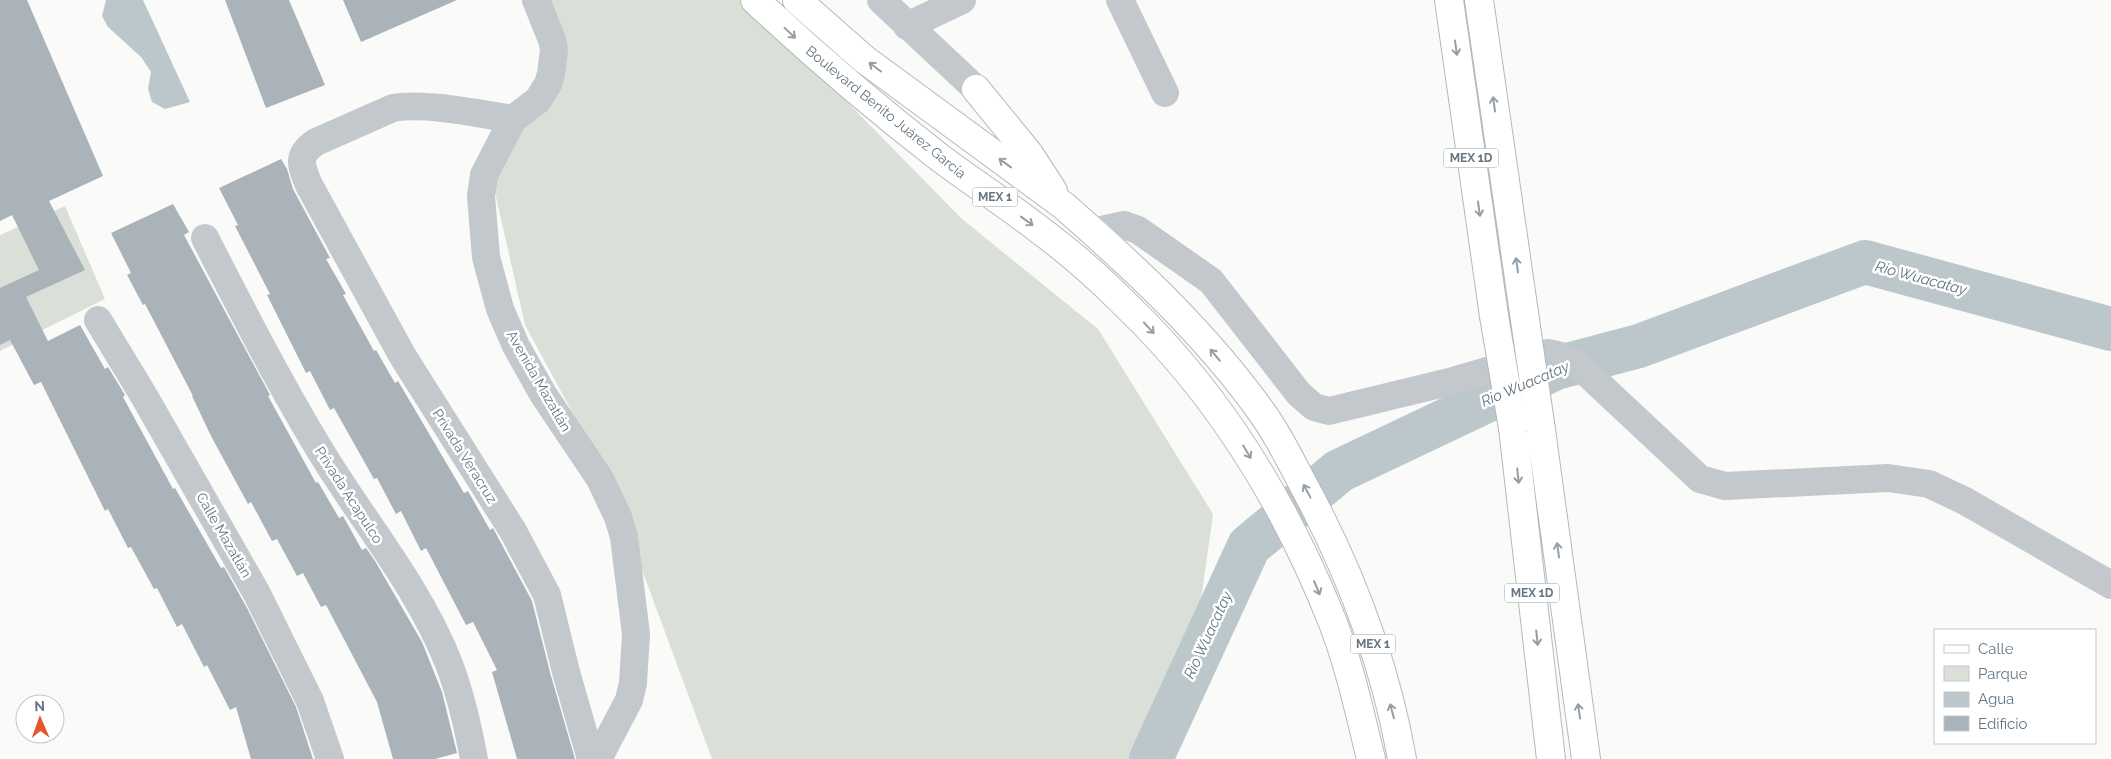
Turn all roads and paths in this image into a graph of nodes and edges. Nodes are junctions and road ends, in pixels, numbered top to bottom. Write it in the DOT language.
graph roads {
  1 [pos="536,0"];
  2 [pos="755,0"];
  3 [pos="797,0"];
  4 [pos="881,0"];
  5 [pos="962,0"];
  6 [pos="1120,0"];
  7 [pos="1448,0"];
  8 [pos="1479,0"];
  9 [pos="907,26"];
  10 [pos="976,90"];
  11 [pos="1165,93"];
  12 [pos="513,119"];
  13 [pos="1064,206"];
  14 [pos="1093,232"];
  15 [pos="205,238"];
  16 [pos="98,320"];
  17 [pos="2111,585"];
  18 [pos="330,759"];
  19 [pos="474,759"];
  20 [pos="591,759"];
  21 [pos="598,759"];
  22 [pos="1371,759"];
  23 [pos="1402,759"];
  24 [pos="1550,759"];
  25 [pos="1586,759"];
  1 -- 12 [label="street, Avenida Mazatlán"];
  2 -- 22 [label="main road, Boulevard Benito Juárez García / MEX 1, one-way"];
  13 -- 3 [label="main road, Boulevard Benito Juárez García / MEX 1, one-way"];
  4 -- 9 [label="street"];
  5 -- 9 [label="street"];
  6 -- 11 [label="street"];
  7 -- 24 [label="main road, MEX 1D, one-way, bridge"];
  25 -- 8 [label="main road, MEX 1D, one-way, bridge"];
  9 -- 10 [label="street"];
  10 -- 13 [label="main road"];
  12 -- 20 [label="street, Privada Veracruz"];
  12 -- 21 [label="street, Avenida Mazatlán"];
  13 -- 14 [label="main road, Boulevard Benito Juárez García / MEX 1"];
  14 -- 17 [label="street"];
  23 -- 14 [label="main road, Boulevard Benito Juárez García / MEX 1, one-way"];
  15 -- 19 [label="street, Privada Acapulco"];
  16 -- 18 [label="street, Calle Mazatlán"];
}
